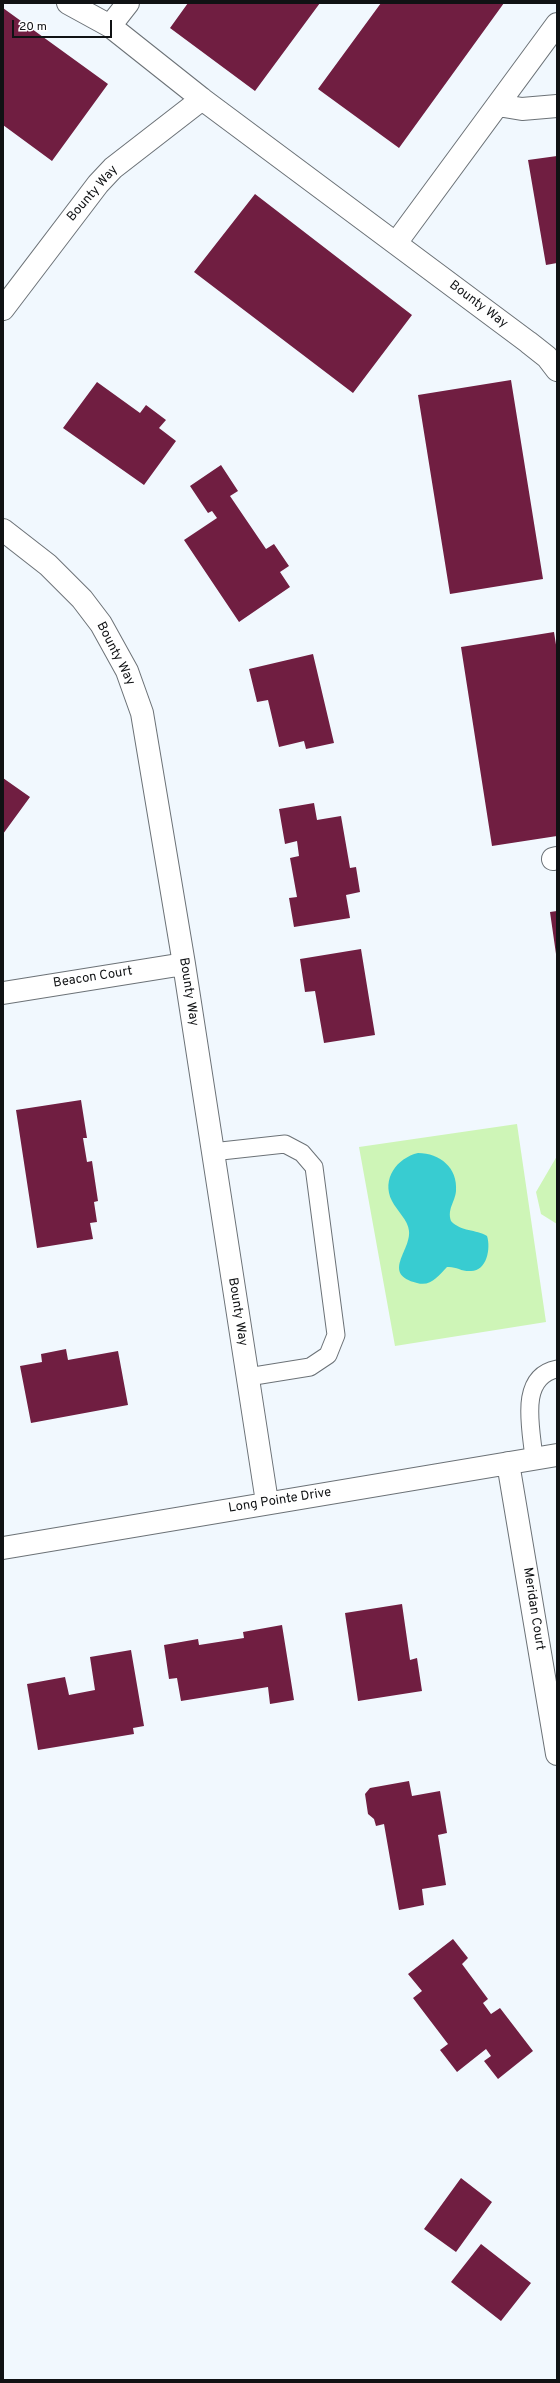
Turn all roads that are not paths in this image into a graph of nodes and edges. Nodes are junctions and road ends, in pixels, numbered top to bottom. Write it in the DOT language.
graph roads {
  1 [pos="68,3"];
  2 [pos="128,3"];
  3 [pos="557,24"];
  4 [pos="110,26"];
  5 [pos="202,99"];
  6 [pos="498,105"];
  7 [pos="557,106"];
  8 [pos="396,243"];
  9 [pos="3,309"];
  10 [pos="557,370"];
  11 [pos="3,530"];
  12 [pos="184,964"];
  13 [pos="3,993"];
  14 [pos="212,1152"];
  15 [pos="557,1369"];
  16 [pos="248,1377"];
  17 [pos="557,1455"];
  18 [pos="534,1459"];
  19 [pos="508,1463"];
  20 [pos="267,1502"];
  21 [pos="3,1548"];
  22 [pos="557,1754"];
  1 -- 4 [label="street, Bounty Way"];
  2 -- 4 [label="street"];
  3 -- 6 [label="street"];
  4 -- 5 [label="street, Bounty Way"];
  5 -- 8 [label="street, Bounty Way"];
  5 -- 9 [label="street, Bounty Way"];
  6 -- 7 [label="street"];
  6 -- 8 [label="street"];
  8 -- 10 [label="street, Bounty Way"];
  11 -- 12 [label="street, Bounty Way"];
  12 -- 13 [label="street, Beacon Court"];
  12 -- 14 [label="street, Bounty Way"];
  14 -- 16 [label="street, Bounty Way"];
  14 -- 16 [label="lane"];
  15 -- 18 [label="lane"];
  16 -- 20 [label="street, Bounty Way"];
  17 -- 18 [label="street, Long Pointe Drive"];
  18 -- 19 [label="street, Long Pointe Drive"];
  19 -- 20 [label="street, Long Pointe Drive"];
  19 -- 22 [label="street, Meridan Court"];
  20 -- 21 [label="street, Long Pointe Drive"];
}
